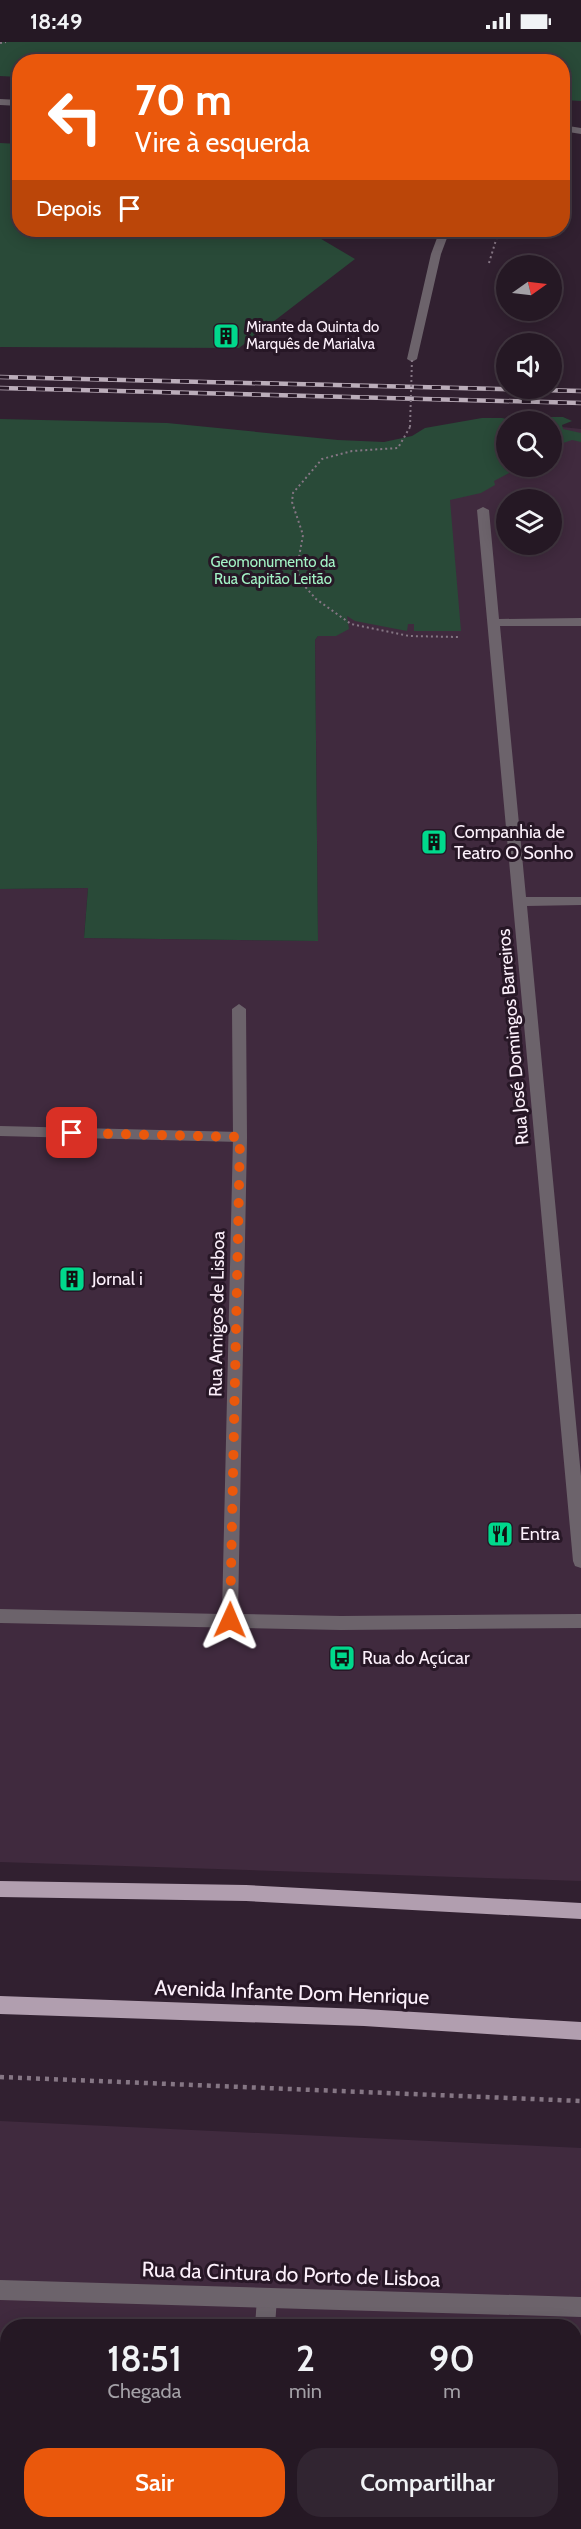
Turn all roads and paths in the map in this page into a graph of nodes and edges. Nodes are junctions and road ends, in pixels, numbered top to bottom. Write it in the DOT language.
graph roads {
  1 [pos="6,42"];
  2 [pos="0,43"];
  3 [pos="442,237"];
  4 [pos="497,237"];
  5 [pos="489,263"];
  6 [pos="412,359"];
  7 [pos="483,510"];
  8 [pos="581,622"];
  9 [pos="493,623"];
  10 [pos="465,637"];
  11 [pos="581,901"];
  12 [pos="518,902"];
  13 [pos="239,1009"];
  14 [pos="0,1131"];
  15 [pos="240,1137"];
  16 [pos="581,1561"];
  17 [pos="0,1616"];
  18 [pos="230,1620"];
  19 [pos="581,1621"];
  20 [pos="0,1889"];
  21 [pos="581,1911"];
  22 [pos="0,2005"];
  23 [pos="462,2022"];
  24 [pos="581,2022"];
  25 [pos="581,2031"];
  26 [pos="0,2077"];
  27 [pos="581,2101"];
  28 [pos="0,2290"];
  29 [pos="267,2298"];
  30 [pos="581,2307"];
  31 [pos="266,2319"];
  1 -- 2 [label="path"];
  3 -- 6 [label="street"];
  4 -- 5 [label="path"];
  6 -- 10 [label="path, bridge"];
  7 -- 9 [label="street, Rua José Domingos Barreiros"];
  8 -- 9 [label="street"];
  9 -- 12 [label="street, Rua José Domingos Barreiros"];
  11 -- 12 [label="street"];
  12 -- 16 [label="street, Rua José Domingos Barreiros"];
  13 -- 15 [label="street, Rua Amigos de Lisboa"];
  14 -- 15 [label="street"];
  15 -- 18 [label="street, Rua Amigos de Lisboa"];
  17 -- 18 [label="street"];
  18 -- 19 [label="street"];
  20 -- 21 [label="main road"];
  22 -- 23 [label="main road, Avenida Infante Dom Henrique"];
  23 -- 24 [label="main road"];
  23 -- 25 [label="main road, Avenida Infante Dom Henrique"];
  26 -- 27 [label="path"];
  28 -- 29 [label="street, Rua da Cintura do Porto de Lisboa"];
  29 -- 30 [label="street, Rua da Cintura do Porto de Lisboa"];
  29 -- 31 [label="street"];
}
